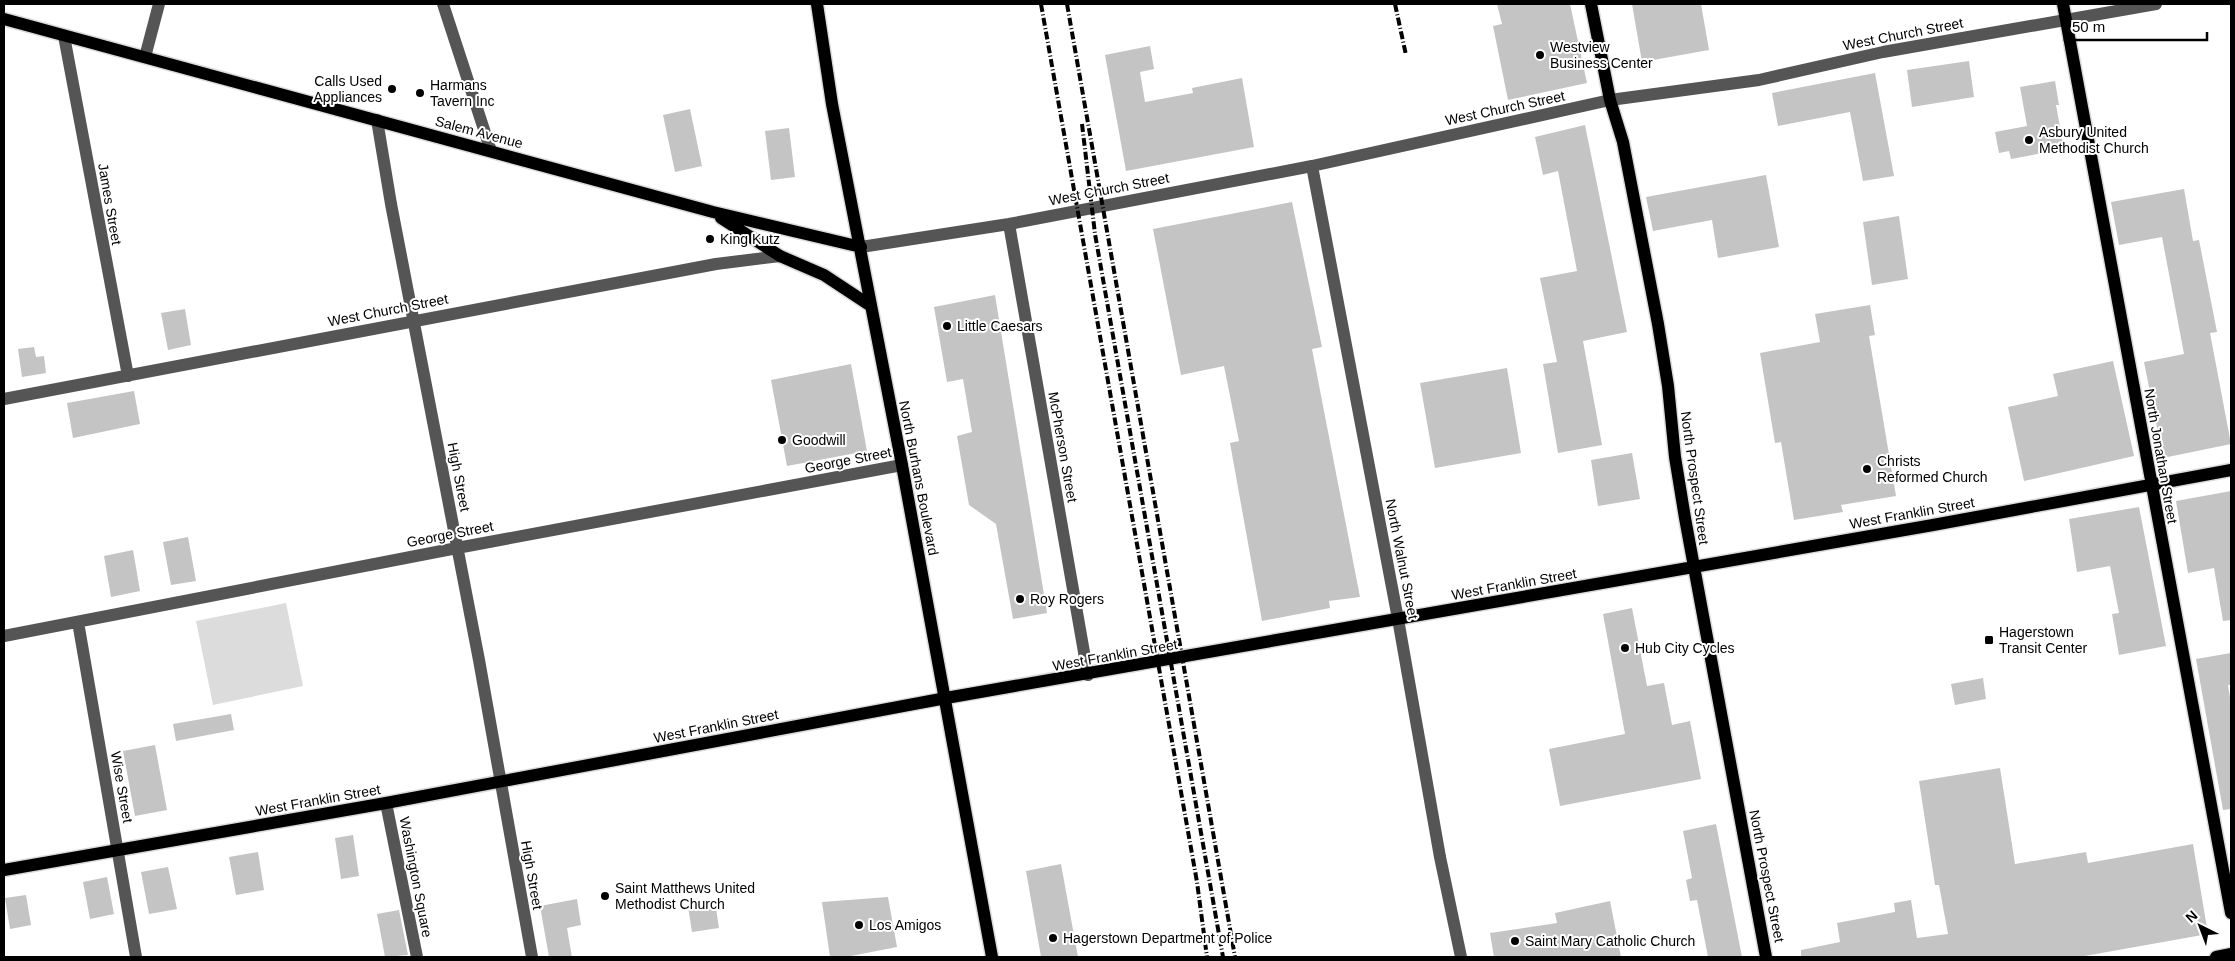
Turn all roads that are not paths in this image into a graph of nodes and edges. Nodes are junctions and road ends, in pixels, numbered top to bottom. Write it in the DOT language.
graph roads {
  1 [pos="159,4"];
  2 [pos="443,4"];
  3 [pos="817,4"];
  4 [pos="1591,4"];
  5 [pos="2063,4"];
  6 [pos="2156,4"];
  7 [pos="4,19"];
  8 [pos="2066,19"];
  9 [pos="64,36"];
  10 [pos="145,57"];
  11 [pos="1610,100"];
  12 [pos="377,120"];
  13 [pos="491,151"];
  14 [pos="1312,166"];
  15 [pos="713,212"];
  16 [pos="1009,224"];
  17 [pos="861,246"];
  18 [pos="780,256"];
  19 [pos="872,306"];
  20 [pos="414,320"];
  21 [pos="128,376"];
  22 [pos="4,399"];
  23 [pos="902,465"];
  24 [pos="2231,470"];
  25 [pos="2151,485"];
  26 [pos="457,548"];
  27 [pos="1694,567"];
  28 [pos="1398,619"];
  29 [pos="78,622"];
  30 [pos="4,636"];
  31 [pos="1088,675"];
  32 [pos="946,698"];
  33 [pos="500,782"];
  34 [pos="386,803"];
  35 [pos="118,850"];
  36 [pos="4,870"];
  37 [pos="2231,913"];
  38 [pos="2231,954"];
  39 [pos="136,957"];
  40 [pos="417,957"];
  41 [pos="532,957"];
  42 [pos="992,957"];
  43 [pos="1461,957"];
  44 [pos="1766,957"];
  45 [pos="2216,957"];
  1 -- 10 [label="street"];
  2 -- 13 [label="street"];
  3 -- 17 [label="main road, North Burhans Boulevard"];
  4 -- 11 [label="main road, North Prospect Street"];
  5 -- 8 [label="main road, North Jonathan Street"];
  6 -- 8 [label="street, West Church Street"];
  7 -- 9 [label="main road, Salem Avenue"];
  8 -- 11 [label="street, West Church Street"];
  8 -- 25 [label="main road, North Jonathan Street"];
  9 -- 10 [label="main road, Salem Avenue"];
  9 -- 21 [label="street, James Street"];
  10 -- 12 [label="main road, Salem Avenue"];
  11 -- 14 [label="street, West Church Street"];
  11 -- 27 [label="main road, North Prospect Street"];
  12 -- 13 [label="main road, Salem Avenue"];
  12 -- 20 [label="street, High Street"];
  13 -- 15 [label="main road, Salem Avenue"];
  14 -- 16 [label="street, West Church Street"];
  14 -- 28 [label="street, North Walnut Street"];
  15 -- 17 [label="main road, Salem Avenue"];
  15 -- 18 [label="main road"];
  16 -- 17 [label="street, West Church Street"];
  16 -- 31 [label="street, McPherson Street"];
  17 -- 19 [label="main road, North Burhans Boulevard"];
  18 -- 19 [label="main road"];
  18 -- 20 [label="street, West Church Street"];
  19 -- 23 [label="main road, North Burhans Boulevard"];
  20 -- 21 [label="street, West Church Street"];
  20 -- 26 [label="street, High Street"];
  21 -- 22 [label="street, West Church Street"];
  23 -- 26 [label="street, George Street"];
  23 -- 32 [label="main road, North Burhans Boulevard"];
  24 -- 25 [label="main road, West Franklin Street"];
  25 -- 27 [label="main road, West Franklin Street"];
  25 -- 37 [label="main road, North Jonathan Street"];
  26 -- 29 [label="street, George Street"];
  26 -- 33 [label="street, High Street"];
  27 -- 28 [label="main road, West Franklin Street"];
  27 -- 44 [label="main road, North Prospect Street"];
  28 -- 31 [label="main road, West Franklin Street"];
  28 -- 43 [label="street, North Walnut Street"];
  29 -- 30 [label="street, George Street"];
  29 -- 35 [label="street, Wise Street"];
  31 -- 32 [label="main road, West Franklin Street"];
  32 -- 33 [label="main road, West Franklin Street"];
  32 -- 42 [label="main road, North Burhans Boulevard"];
  33 -- 34 [label="main road, West Franklin Street"];
  33 -- 41 [label="street, High Street"];
  34 -- 35 [label="main road, West Franklin Street"];
  34 -- 40 [label="street, Washington Square"];
  35 -- 36 [label="main road, West Franklin Street"];
  35 -- 39 [label="street, Wise Street"];
  38 -- 45 [label="main road"];
}
